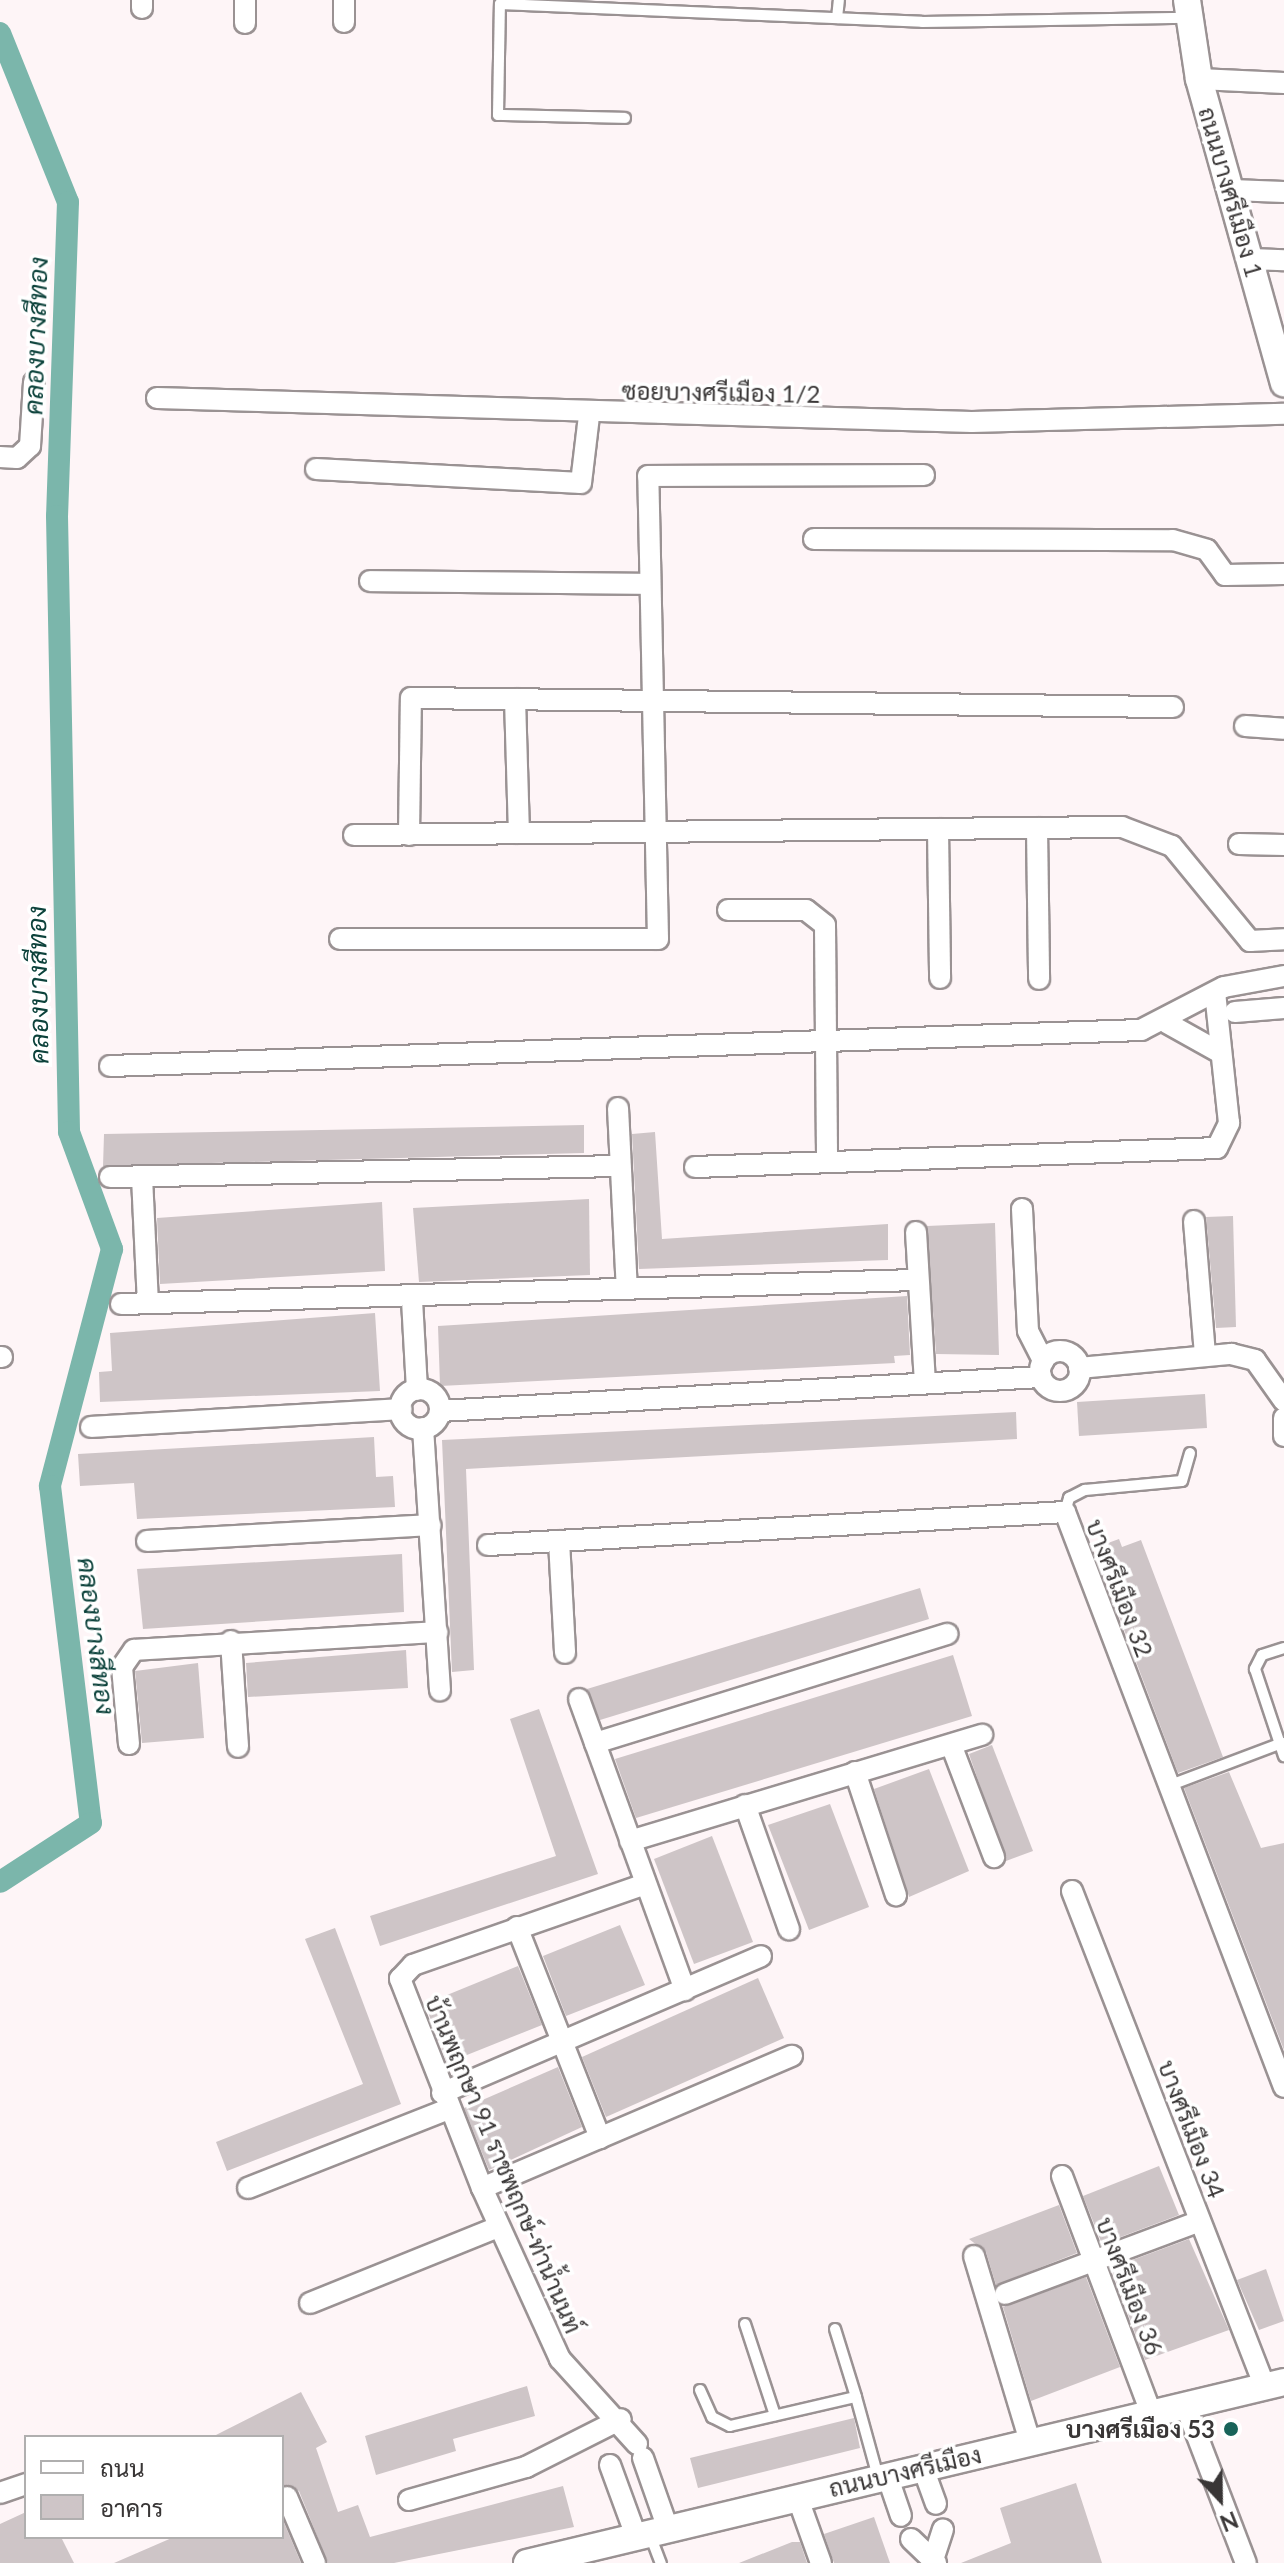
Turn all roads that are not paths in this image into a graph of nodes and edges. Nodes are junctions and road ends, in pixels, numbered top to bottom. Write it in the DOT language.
graph roads {
  1 [pos="245,0"];
  2 [pos="344,0"];
  3 [pos="839,0"];
  4 [pos="1188,9"];
  5 [pos="837,18"];
  6 [pos="344,22"];
  7 [pos="245,23"];
  8 [pos="1199,79"];
  9 [pos="1284,83"];
  10 [pos="625,118"];
  11 [pos="1232,190"];
  12 [pos="1284,192"];
  13 [pos="1251,259"];
  14 [pos="1284,260"];
  15 [pos="1283,376"];
  16 [pos="34,382"];
  17 [pos="157,398"];
  18 [pos="1284,414"];
  19 [pos="589,416"];
  20 [pos="0,457"];
  21 [pos="316,469"];
  22 [pos="924,475"];
  23 [pos="814,539"];
  24 [pos="1284,574"];
  25 [pos="370,581"];
  26 [pos="650,584"];
  27 [pos="515,699"];
  28 [pos="652,700"];
  29 [pos="1173,707"];
  30 [pos="1245,726"];
  31 [pos="1284,729"];
  32 [pos="1037,828"];
  33 [pos="938,829"];
  34 [pos="655,832"];
  35 [pos="519,833"];
  36 [pos="354,835"];
  37 [pos="409,835"];
  38 [pos="1239,844"];
  39 [pos="1284,845"];
  40 [pos="728,910"];
  41 [pos="340,939"];
  42 [pos="1284,939"];
  43 [pos="1284,976"];
  44 [pos="940,978"];
  45 [pos="1039,979"];
  46 [pos="1215,993"];
  47 [pos="1284,1008"];
  48 [pos="1235,1012"];
  49 [pos="1167,1023"];
  50 [pos="825,1039"];
  51 [pos="1221,1053"];
  52 [pos="110,1066"];
  53 [pos="618,1108"];
  54 [pos="827,1161"];
  55 [pos="620,1166"];
  56 [pos="695,1167"];
  57 [pos="110,1177"];
  58 [pos="142,1177"];
  59 [pos="1022,1209"];
  60 [pos="1194,1221"];
  61 [pos="916,1232"];
  62 [pos="916,1280"];
  63 [pos="627,1289"];
  64 [pos="412,1300"];
  65 [pos="148,1302"];
  66 [pos="121,1304"];
  67 [pos="1205,1354"];
  68 [pos="1079,1368"];
  69 [pos="1042,1369"];
  70 [pos="925,1383"];
  71 [pos="417,1390"];
  72 [pos="1284,1401"];
  73 [pos="401,1409"];
  74 [pos="440,1411"];
  75 [pos="1284,1418"];
  76 [pos="91,1427"];
  77 [pos="423,1428"];
  78 [pos="1284,1436"];
  79 [pos="1190,1453"];
  80 [pos="1065,1512"];
  81 [pos="431,1525"];
  82 [pos="147,1541"];
  83 [pos="559,1541"];
  84 [pos="488,1545"];
  85 [pos="437,1632"];
  86 [pos="948,1634"];
  87 [pos="231,1641"];
  88 [pos="1284,1648"];
  89 [pos="565,1653"];
  90 [pos="440,1690"];
  91 [pos="579,1699"];
  92 [pos="982,1735"];
  93 [pos="595,1743"];
  94 [pos="1282,1743"];
  95 [pos="129,1744"];
  96 [pos="238,1747"];
  97 [pos="952,1747"];
  98 [pos="1284,1756"];
  99 [pos="855,1772"];
  100 [pos="1168,1786"];
  101 [pos="745,1805"];
  102 [pos="630,1841"];
  103 [pos="994,1857"];
  104 [pos="645,1884"];
  105 [pos="1072,1891"];
  106 [pos="896,1895"];
  107 [pos="517,1927"];
  108 [pos="789,1929"];
  109 [pos="761,1956"];
  110 [pos="685,1990"];
  111 [pos="561,2042"];
  112 [pos="792,2056"];
  113 [pos="1284,2087"];
  114 [pos="446,2101"];
  115 [pos="600,2138"];
  116 [pos="1062,2176"];
  117 [pos="248,2188"];
  118 [pos="482,2188"];
  119 [pos="1200,2221"];
  120 [pos="498,2227"];
  121 [pos="974,2256"];
  122 [pos="1092,2262"];
  123 [pos="1005,2294"];
  124 [pos="310,2303"];
  125 [pos="745,2324"];
  126 [pos="835,2329"];
  127 [pos="1274,2384"];
  128 [pos="700,2390"];
  129 [pos="856,2397"];
  130 [pos="590,2399"];
  131 [pos="1186,2407"];
  132 [pos="775,2415"];
  133 [pos="1152,2415"];
  134 [pos="621,2419"];
  135 [pos="598,2431"];
  136 [pos="1030,2442"];
  137 [pos="923,2468"];
  138 [pos="882,2476"];
  139 [pos="24,2485"];
  140 [pos="0,2493"];
  141 [pos="797,2496"];
  142 [pos="287,2497"];
  143 [pos="409,2500"];
  144 [pos="936,2504"];
  145 [pos="901,2516"];
  146 [pos="943,2529"];
  147 [pos="651,2532"];
  148 [pos="911,2539"];
  149 [pos="935,2560"];
  150 [pos="315,2563"];
  151 [pos="527,2563"];
  152 [pos="661,2563"];
  153 [pos="821,2563"];
  154 [pos="1246,2563"];
  1 -- 7 [label="street"];
  2 -- 6 [label="street"];
  3 -- 5 [label="lane"];
  4 -- 5 [label="lane"];
  4 -- 8 [label="street, ถนนบางศรีเมือง 1"];
  5 -- 10 [label="lane"];
  8 -- 9 [label="street"];
  8 -- 11 [label="street, ถนนบางศรีเมือง 1"];
  11 -- 12 [label="street"];
  11 -- 13 [label="street, ถนนบางศรีเมือง 1"];
  13 -- 14 [label="street"];
  13 -- 15 [label="street, ถนนบางศรีเมือง 1"];
  16 -- 20 [label="street"];
  17 -- 19 [label="street, ซอยบางศรีเมือง 1/2"];
  18 -- 19 [label="street, ซอยบางศรีเมือง 1/2"];
  19 -- 21 [label="street"];
  22 -- 26 [label="street"];
  23 -- 24 [label="street"];
  25 -- 26 [label="street"];
  26 -- 28 [label="street"];
  27 -- 28 [label="street"];
  27 -- 35 [label="street"];
  27 -- 37 [label="street"];
  28 -- 29 [label="street"];
  28 -- 34 [label="street"];
  30 -- 31 [label="street"];
  32 -- 33 [label="street"];
  32 -- 42 [label="street"];
  32 -- 45 [label="street"];
  33 -- 34 [label="street"];
  33 -- 44 [label="street"];
  34 -- 35 [label="street"];
  34 -- 41 [label="street"];
  35 -- 37 [label="street"];
  36 -- 37 [label="street"];
  38 -- 39 [label="street"];
  40 -- 50 [label="street"];
  43 -- 46 [label="street"];
  46 -- 49 [label="street"];
  46 -- 51 [label="street"];
  47 -- 48 [label="street"];
  49 -- 50 [label="street"];
  49 -- 51 [label="street"];
  50 -- 52 [label="street"];
  50 -- 54 [label="street"];
  51 -- 54 [label="street"];
  53 -- 55 [label="street"];
  54 -- 56 [label="street"];
  55 -- 58 [label="street"];
  55 -- 63 [label="street"];
  57 -- 58 [label="street"];
  58 -- 65 [label="street"];
  59 -- 69 [label="street"];
  60 -- 67 [label="street"];
  61 -- 62 [label="street"];
  62 -- 63 [label="street"];
  62 -- 70 [label="street"];
  63 -- 64 [label="street"];
  64 -- 65 [label="street"];
  64 -- 71 [label="street"];
  65 -- 66 [label="street"];
  67 -- 68 [label="street"];
  67 -- 72 [label="street"];
  68 -- 69 [label="street"];
  68 -- 69 [label="street"];
  69 -- 70 [label="street"];
  70 -- 74 [label="street"];
  71 -- 73 [label="street"];
  71 -- 74 [label="street"];
  73 -- 76 [label="street"];
  73 -- 77 [label="street"];
  74 -- 77 [label="street"];
  75 -- 78 [label="street"];
  77 -- 81 [label="street"];
  79 -- 80 [label="lane"];
  80 -- 83 [label="street, บางศรีเมือง 32"];
  80 -- 100 [label="street, บางศรีเมือง 32"];
  81 -- 82 [label="street"];
  81 -- 85 [label="street"];
  83 -- 84 [label="street, บางศรีเมือง 32"];
  83 -- 89 [label="street"];
  85 -- 87 [label="street"];
  85 -- 90 [label="street"];
  86 -- 93 [label="street"];
  87 -- 95 [label="street"];
  87 -- 96 [label="street"];
  88 -- 94 [label="lane"];
  91 -- 93 [label="street"];
  92 -- 97 [label="street"];
  93 -- 102 [label="street"];
  94 -- 98 [label="lane"];
  94 -- 100 [label="lane"];
  97 -- 99 [label="street"];
  97 -- 103 [label="street"];
  99 -- 101 [label="street"];
  99 -- 106 [label="street"];
  100 -- 113 [label="street, บางศรีเมือง 32"];
  101 -- 102 [label="street"];
  101 -- 108 [label="street"];
  102 -- 104 [label="street"];
  104 -- 107 [label="street"];
  104 -- 110 [label="street"];
  105 -- 119 [label="street, บางศรีเมือง 34"];
  107 -- 111 [label="street"];
  107 -- 114 [label="street, บ้านพฤกษา 91 ราชพฤกษ์-ท่าน้ำนนท์"];
  109 -- 110 [label="street"];
  110 -- 111 [label="street"];
  111 -- 114 [label="street"];
  111 -- 115 [label="street"];
  112 -- 115 [label="street"];
  114 -- 117 [label="street"];
  114 -- 118 [label="street, บ้านพฤกษา 91 ราชพฤกษ์-ท่าน้ำนนท์"];
  115 -- 118 [label="street"];
  116 -- 122 [label="street, บางศรีเมือง 36"];
  118 -- 120 [label="street, บ้านพฤกษา 91 ราชพฤกษ์-ท่าน้ำนนท์"];
  119 -- 122 [label="street"];
  119 -- 127 [label="street, บางศรีเมือง 34"];
  120 -- 124 [label="street"];
  120 -- 130 [label="street, บ้านพฤกษา 91 ราชพฤกษ์-ท่าน้ำนนท์"];
  121 -- 136 [label="street"];
  122 -- 123 [label="street"];
  122 -- 133 [label="street, บางศรีเมือง 36"];
  125 -- 132 [label="lane"];
  126 -- 129 [label="lane"];
  127 -- 131 [label="street, ถนนบางศรีเมือง"];
  128 -- 132 [label="lane"];
  129 -- 132 [label="lane"];
  129 -- 138 [label="lane"];
  130 -- 134 [label="street, บ้านพฤกษา 91 ราชพฤกษ์-ท่าน้ำนนท์"];
  130 -- 135 [label="street"];
  131 -- 133 [label="street, ถนนบางศรีเมือง"];
  131 -- 154 [label="street"];
  133 -- 136 [label="street, ถนนบางศรีเมือง"];
  134 -- 135 [label="street"];
  134 -- 147 [label="street, บ้านพฤกษา 91 ราชพฤกษ์-ท่าน้ำนนท์"];
  135 -- 143 [label="street"];
  135 -- 147 [label="street"];
  136 -- 137 [label="street, ถนนบางศรีเมือง"];
  137 -- 138 [label="street, ถนนบางศรีเมือง"];
  137 -- 144 [label="street"];
  138 -- 141 [label="street, ถนนบางศรีเมือง"];
  138 -- 145 [label="street"];
  139 -- 140 [label="street"];
  141 -- 147 [label="street, ถนนบางศรีเมือง"];
  141 -- 153 [label="street"];
  142 -- 150 [label="street"];
  146 -- 149 [label="street"];
  147 -- 151 [label="street, ถนนบางศรีเมือง"];
  147 -- 152 [label="lane"];
  148 -- 149 [label="street"];
}
